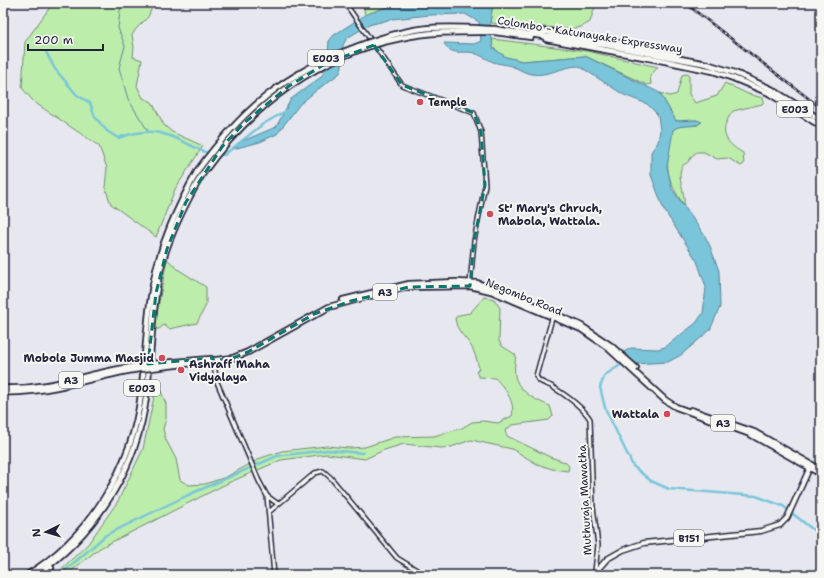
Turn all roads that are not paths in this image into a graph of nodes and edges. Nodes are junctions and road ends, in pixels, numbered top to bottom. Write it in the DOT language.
graph roads {
  1 [pos="345,3"];
  2 [pos="504,29"];
  3 [pos="516,30"];
  4 [pos="494,31"];
  5 [pos="698,62"];
  6 [pos="709,65"];
  7 [pos="756,84"];
  8 [pos="770,91"];
  9 [pos="821,120"];
  10 [pos="821,126"];
  11 [pos="470,284"];
  12 [pos="553,315"];
  13 [pos="213,360"];
  14 [pos="139,367"];
  15 [pos="3,388"];
  16 [pos="3,392"];
  17 [pos="810,466"];
  18 [pos="821,470"];
  19 [pos="821,474"];
  20 [pos="267,496"];
  21 [pos="278,504"];
  22 [pos="269,512"];
  23 [pos="57,560"];
  24 [pos="594,573"];
  25 [pos="28,575"];
  26 [pos="36,575"];
  27 [pos="42,575"];
  28 [pos="274,575"];
  29 [pos="425,575"];
  1 -- 11 [label="street"];
  2 -- 3 [label="highway"];
  2 -- 4 [label="highway, Colombo - Katunayake Expressway / E003"];
  2 -- 5 [label="highway, Colombo - Katunayake Expressway / E003"];
  3 -- 5 [label="highway"];
  3 -- 6 [label="highway"];
  4 -- 7 [label="highway, Colombo - Katunayake Expressway / E003"];
  4 -- 23 [label="highway, Colombo - Katunayake Expressway / E003, bridge"];
  4 -- 25 [label="highway, Colombo - Katunayake Expressway / E003, bridge"];
  5 -- 6 [label="highway, Colombo - Katunayake Expressway / E003"];
  6 -- 7 [label="highway, Colombo - Katunayake Expressway / E003"];
  7 -- 8 [label="highway, Colombo - Katunayake Expressway / E003"];
  8 -- 9 [label="highway, Colombo - Katunayake Expressway / E003"];
  8 -- 10 [label="highway, Colombo - Katunayake Expressway / E003"];
  11 -- 12 [label="highway, Negombo Road / A3"];
  11 -- 13 [label="highway, Negombo Road / A3"];
  12 -- 17 [label="highway, Negombo Road / A3"];
  12 -- 24 [label="street, Muthuraja Mawatha"];
  13 -- 14 [label="highway, Negombo Road / A3, bridge"];
  13 -- 20 [label="street"];
  14 -- 15 [label="highway, Negombo Road / A3"];
  14 -- 16 [label="highway, Negombo Road / A3"];
  17 -- 18 [label="highway, Negombo Road / A3"];
  17 -- 19 [label="highway, Negombo Road / A3"];
  17 -- 24 [label="main road, B151"];
  20 -- 21 [label="street"];
  20 -- 22 [label="street"];
  21 -- 22 [label="street"];
  21 -- 29 [label="street"];
  22 -- 28 [label="street"];
  23 -- 26 [label="highway, Colombo - Katunayake Expressway / E003"];
  23 -- 27 [label="highway"];
}
